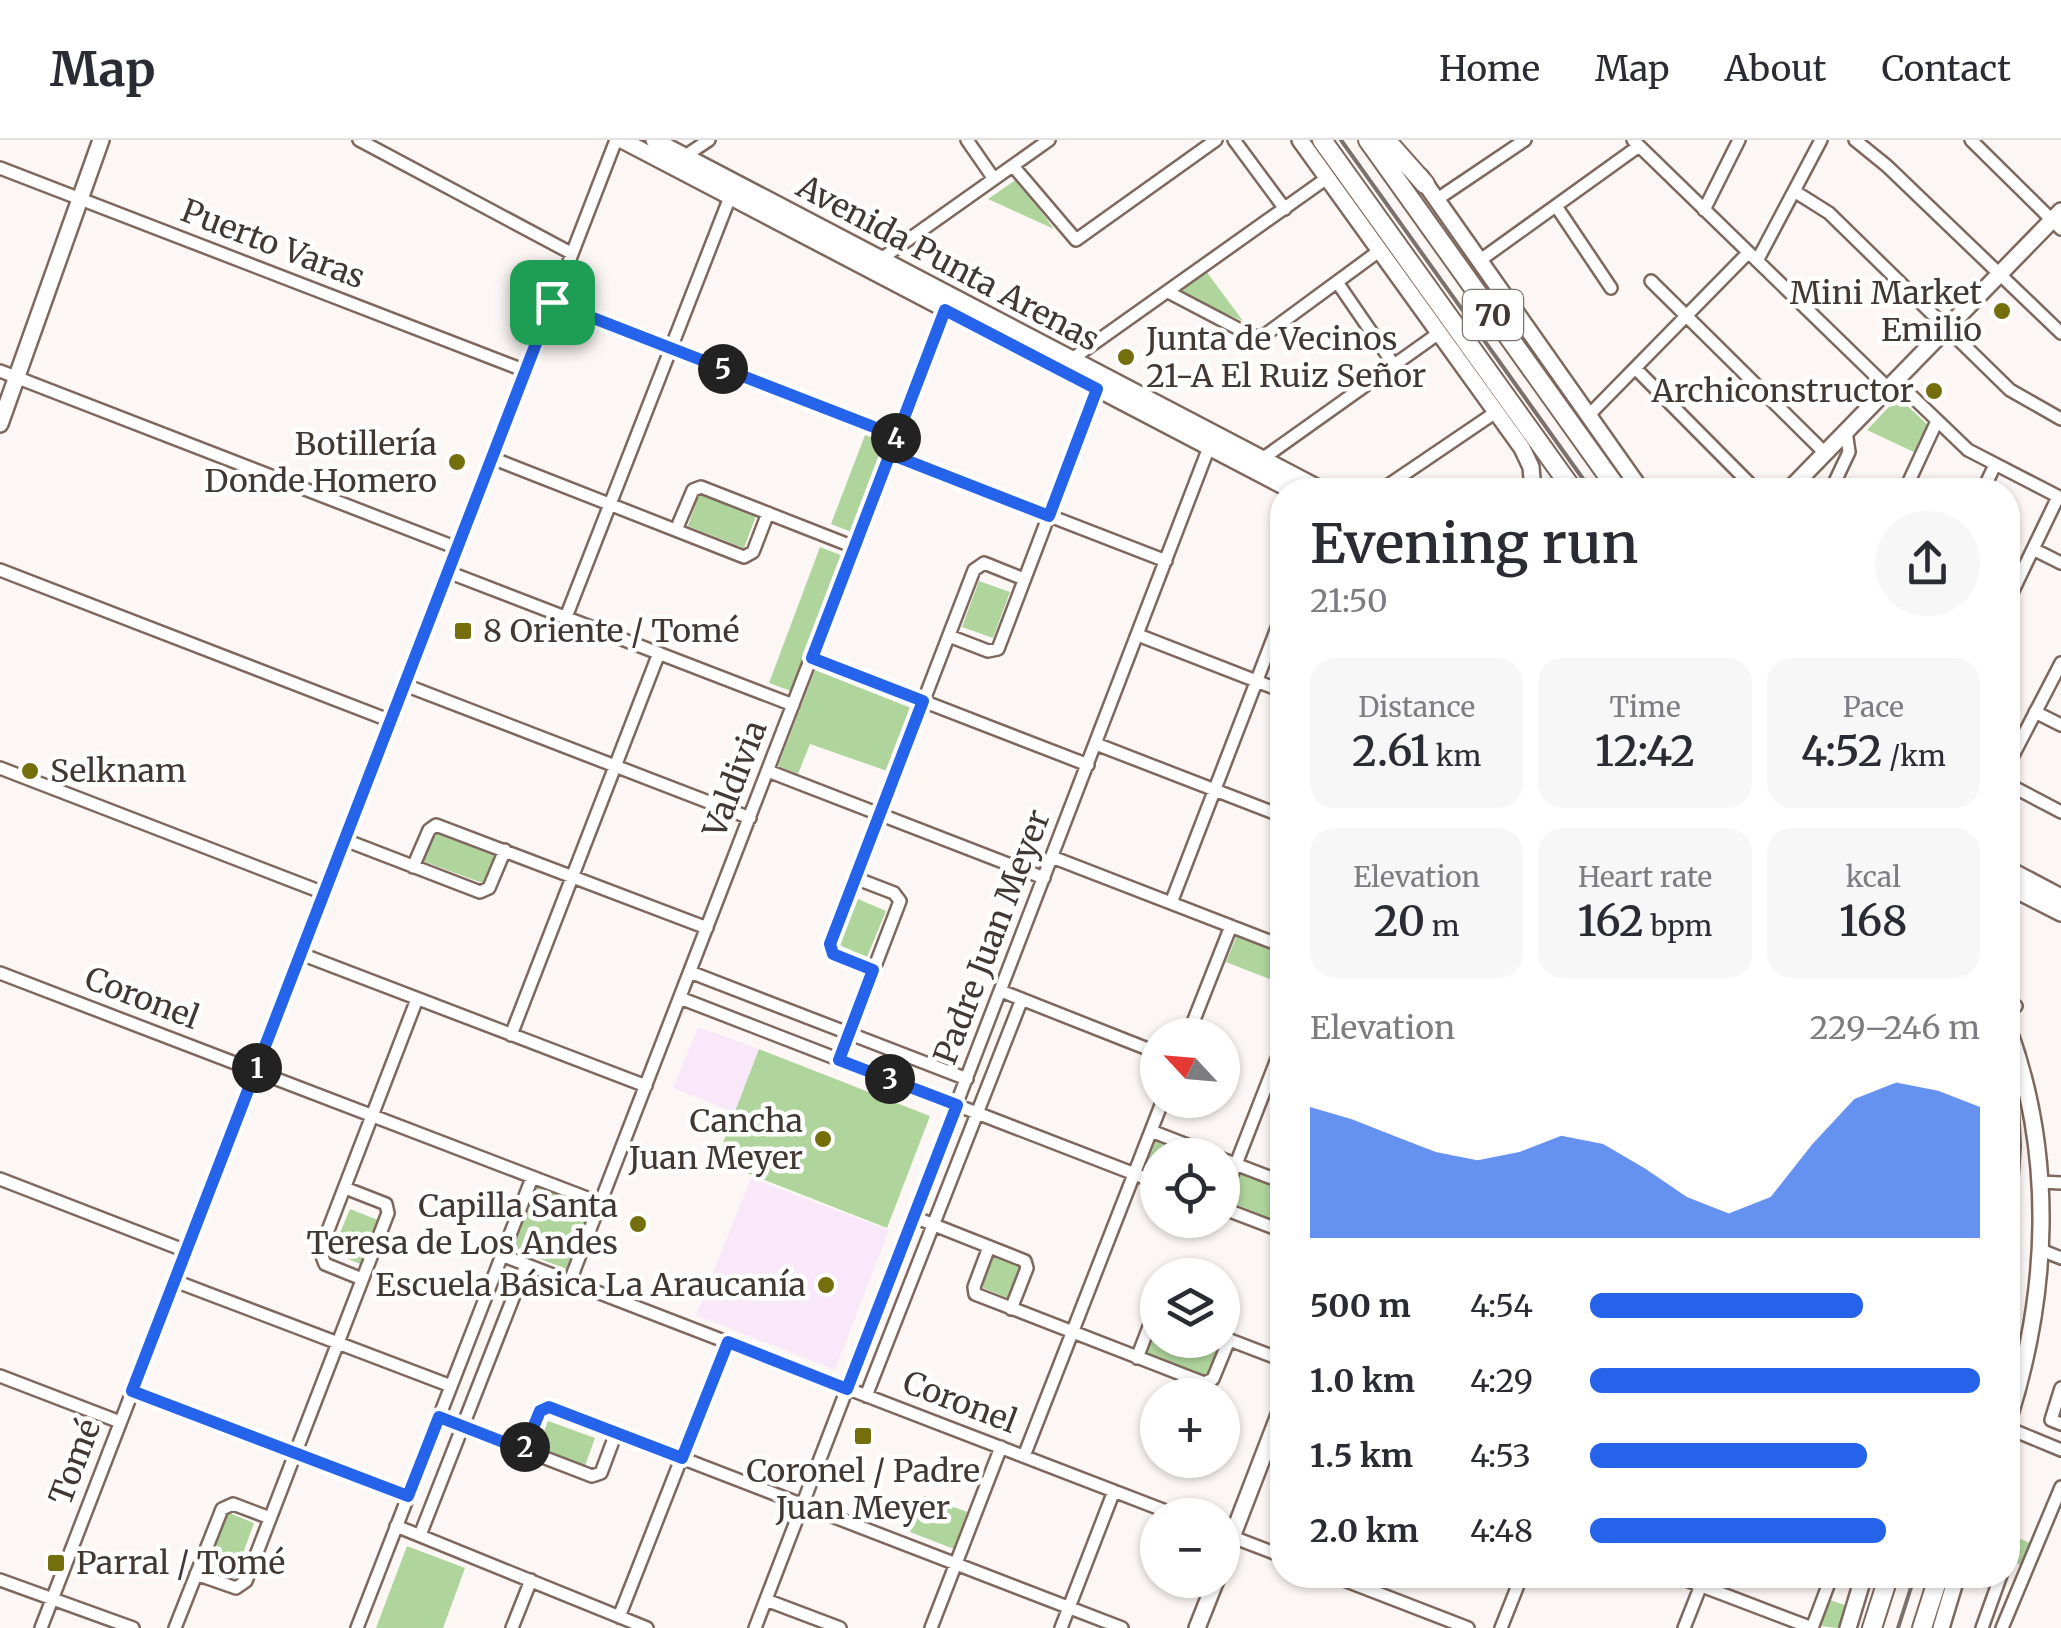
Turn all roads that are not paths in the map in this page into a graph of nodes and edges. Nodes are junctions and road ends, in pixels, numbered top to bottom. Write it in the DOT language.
graph roads {
  1 [pos="101,140"];
  2 [pos="359,140"];
  3 [pos="619,140"];
  4 [pos="654,140"];
  5 [pos="708,140"];
  6 [pos="967,140"];
  7 [pos="1049,140"];
  8 [pos="1216,140"];
  9 [pos="1234,140"];
  10 [pos="1300,140"];
  11 [pos="1322,140"];
  12 [pos="1368,140"];
  13 [pos="1386,140"];
  14 [pos="1394,140"];
  15 [pos="1739,140"];
  16 [pos="1821,140"];
  17 [pos="1855,140"];
  18 [pos="1971,140"];
  19 [pos="1522,141"];
  20 [pos="1636,143"];
  21 [pos="685,156"];
  22 [pos="1013,166"];
  23 [pos="0,168"];
  24 [pos="1327,178"];
  25 [pos="994,179"];
  26 [pos="1431,192"];
  27 [pos="1794,192"];
  28 [pos="730,197"];
  29 [pos="80,199"];
  30 [pos="1556,206"];
  31 [pos="1285,209"];
  32 [pos="1704,210"];
  33 [pos="2058,220"];
  34 [pos="1379,251"];
  35 [pos="571,253"];
  36 [pos="1753,257"];
  37 [pos="881,259"];
  38 [pos="1479,261"];
  39 [pos="2000,274"];
  40 [pos="1651,281"];
  41 [pos="1337,282"];
  42 [pos="1611,288"];
  43 [pos="1168,292"];
  44 [pos="552,302"];
  45 [pos="948,302"];
  46 [pos="1687,316"];
  47 [pos="1947,328"];
  48 [pos="1439,333"];
  49 [pos="2061,333"];
  50 [pos="671,348"];
  51 [pos="1072,359"];
  52 [pos="1394,364"];
  53 [pos="1636,369"];
  54 [pos="0,371"];
  55 [pos="526,371"];
  56 [pos="16,378"];
  57 [pos="1892,384"];
  58 [pos="1097,389"];
  59 [pos="1496,412"];
  60 [pos="1588,416"];
  61 [pos="2061,420"];
  62 [pos="1937,421"];
  63 [pos="0,424"];
  64 [pos="1846,431"];
  65 [pos="897,436"];
  66 [pos="1212,441"];
  67 [pos="1825,453"];
  68 [pos="890,454"];
  69 [pos="492,458"];
  70 [pos="1262,459"];
  71 [pos="1995,465"];
  72 [pos="1272,478"];
  73 [pos="1299,478"];
  74 [pos="1399,478"];
  75 [pos="1532,478"];
  76 [pos="1564,478"];
  77 [pos="1609,478"];
  78 [pos="1632,478"];
  79 [pos="1744,478"];
  80 [pos="1801,478"];
  81 [pos="1837,478"];
  82 [pos="1910,478"];
  83 [pos="1989,478"];
  84 [pos="2060,497"];
  85 [pos="610,504"];
  86 [pos="768,513"];
  87 [pos="1049,516"];
  88 [pos="676,530"];
  89 [pos="854,547"];
  90 [pos="458,548"];
  91 [pos="2033,549"];
  92 [pos="1166,561"];
  93 [pos="2061,563"];
  94 [pos="0,570"];
  95 [pos="448,572"];
  96 [pos="2020,576"];
  97 [pos="1024,579"];
  98 [pos="566,618"];
  99 [pos="1138,635"];
  100 [pos="948,636"];
  101 [pos="1270,646"];
  102 [pos="659,653"];
  103 [pos="812,658"];
  104 [pos="2061,663"];
  105 [pos="1257,681"];
  106 [pos="404,685"];
  107 [pos="1270,686"];
  108 [pos="923,701"];
  109 [pos="793,705"];
  110 [pos="2036,712"];
  111 [pos="391,721"];
  112 [pos="2061,726"];
  113 [pos="2020,742"];
  114 [pos="1096,744"];
  115 [pos="1088,765"];
  116 [pos="615,766"];
  117 [pos="0,768"];
  118 [pos="768,771"];
  119 [pos="1215,790"];
  120 [pos="2020,790"];
  121 [pos="1270,811"];
  122 [pos="2061,812"];
  123 [pos="880,814"];
  124 [pos="750,818"];
  125 [pos="344,840"];
  126 [pos="505,850"];
  127 [pos="1052,857"];
  128 [pos="414,867"];
  129 [pos="2020,875"];
  130 [pos="572,876"];
  131 [pos="855,878"];
  132 [pos="1044,878"];
  133 [pos="2020,892"];
  134 [pos="324,893"];
  135 [pos="2061,897"];
  136 [pos="1171,903"];
  137 [pos="2061,913"];
  138 [pos="1230,926"];
  139 [pos="707,928"];
  140 [pos="1270,941"];
  141 [pos="300,954"];
  142 [pos="873,970"];
  143 [pos="690,972"];
  144 [pos="0,973"];
  145 [pos="1001,990"];
  146 [pos="680,998"];
  147 [pos="417,999"];
  148 [pos="1022,999"];
  149 [pos="1195,1018"];
  150 [pos="849,1033"];
  151 [pos="511,1035"];
  152 [pos="1140,1045"];
  153 [pos="839,1060"];
  154 [pos="2020,1071"];
  155 [pos="256,1072"];
  156 [pos="1270,1077"];
  157 [pos="967,1079"];
  158 [pos="646,1086"];
  159 [pos="957,1105"];
  160 [pos="978,1113"];
  161 [pos="372,1116"];
  162 [pos="1156,1118"];
  163 [pos="1151,1131"];
  164 [pos="1169,1138"];
  165 [pos="1240,1154"];
  166 [pos="1240,1166"];
  167 [pos="1134,1174"];
  168 [pos="1140,1176"];
  169 [pos="1270,1177"];
  170 [pos="532,1178"];
  171 [pos="0,1179"];
  172 [pos="2040,1182"];
  173 [pos="2061,1183"];
  174 [pos="345,1188"];
  175 [pos="600,1204"];
  176 [pos="1240,1215"];
  177 [pos="914,1217"];
  178 [pos="934,1225"];
  179 [pos="1270,1226"];
  180 [pos="989,1247"];
  181 [pos="2042,1250"];
  182 [pos="186,1251"];
  183 [pos="501,1256"];
  184 [pos="2061,1258"];
  185 [pos="526,1264"];
  186 [pos="362,1279"];
  187 [pos="174,1281"];
  188 [pos="570,1282"];
  189 [pos="1011,1309"];
  190 [pos="1072,1333"];
  191 [pos="728,1342"];
  192 [pos="338,1343"];
  193 [pos="1240,1344"];
  194 [pos="1140,1350"];
  195 [pos="1270,1355"];
  196 [pos="1137,1358"];
  197 [pos="1220,1358"];
  198 [pos="0,1376"];
  199 [pos="2020,1377"];
  200 [pos="451,1386"];
  201 [pos="2061,1388"];
  202 [pos="847,1389"];
  203 [pos="132,1391"];
  204 [pos="866,1396"];
  205 [pos="439,1417"];
  206 [pos="120,1422"];
  207 [pos="2061,1424"];
  208 [pos="462,1426"];
  209 [pos="2020,1431"];
  210 [pos="616,1433"];
  211 [pos="1270,1435"];
  212 [pos="1001,1448"];
  213 [pos="524,1450"];
  214 [pos="2061,1450"];
  215 [pos="295,1453"];
  216 [pos="1024,1456"];
  217 [pos="682,1458"];
  218 [pos="2061,1487"];
  219 [pos="1114,1491"];
  220 [pos="408,1496"];
  221 [pos="1140,1501"];
  222 [pos="802,1505"];
  223 [pos="1240,1505"];
  224 [pos="270,1518"];
  225 [pos="396,1526"];
  226 [pos="420,1536"];
  227 [pos="1240,1540"];
  228 [pos="1270,1551"];
  229 [pos="956,1564"];
  230 [pos="196,1574"];
  231 [pos="0,1580"];
  232 [pos="531,1580"];
  233 [pos="2020,1585"];
  234 [pos="1360,1588"];
  235 [pos="1517,1588"];
  236 [pos="1699,1588"];
  237 [pos="1720,1588"];
  238 [pos="1827,1588"];
  239 [pos="1860,1588"];
  240 [pos="1885,1588"];
  241 [pos="1935,1588"];
  242 [pos="1954,1588"];
  243 [pos="1996,1588"];
  244 [pos="2019,1588"];
  245 [pos="52,1598"];
  246 [pos="1209,1598"];
  247 [pos="766,1600"];
  248 [pos="1069,1608"];
  249 [pos="619,1617"];
  250 [pos="1439,1623"];
  251 [pos="41,1628"];
  252 [pos="133,1628"];
  253 [pos="175,1628"];
  254 [pos="357,1628"];
  255 [pos="512,1628"];
  256 [pos="647,1628"];
  257 [pos="755,1628"];
  258 [pos="840,1628"];
  259 [pos="931,1628"];
  260 [pos="1062,1628"];
  261 [pos="1122,1628"];
  262 [pos="1197,1628"];
  263 [pos="1468,1628"];
  264 [pos="1502,1628"];
  265 [pos="1684,1628"];
  266 [pos="1812,1628"];
  267 [pos="1848,1628"];
  268 [pos="1872,1628"];
  269 [pos="1922,1628"];
  270 [pos="1941,1628"];
  271 [pos="1982,1628"];
  272 [pos="2002,1628"];
  1 -- 29 [label="main road"];
  2 -- 35 [label="street"];
  3 -- 28 [label="main road, Avenida Punta Arenas"];
  3 -- 35 [label="street, Tomé"];
  4 -- 21 [label="main road, Avenida Punta Arenas"];
  5 -- 21 [label="street"];
  6 -- 25 [label="street"];
  7 -- 22 [label="street"];
  8 -- 22 [label="street"];
  9 -- 31 [label="street"];
  10 -- 24 [label="main road"];
  11 -- 76 [label="highway, 70"];
  12 -- 77 [label="highway, 70"];
  13 -- 26 [label="highway"];
  14 -- 26 [label="main road"];
  15 -- 32 [label="street"];
  16 -- 27 [label="street"];
  17 -- 39 [label="street"];
  18 -- 33 [label="street"];
  19 -- 26 [label="street"];
  20 -- 30 [label="street"];
  20 -- 32 [label="street"];
  21 -- 37 [label="main road, Avenida Punta Arenas"];
  22 -- 25 [label="street"];
  23 -- 29 [label="street, Puerto Varas"];
  24 -- 31 [label="street"];
  24 -- 34 [label="main road"];
  25 -- 37 [label="street"];
  26 -- 38 [label="main road"];
  27 -- 36 [label="street"];
  27 -- 47 [label="street"];
  28 -- 45 [label="main road, Avenida Punta Arenas"];
  28 -- 50 [label="street"];
  29 -- 55 [label="street, Puerto Varas"];
  29 -- 56 [label="main road"];
  30 -- 38 [label="street"];
  30 -- 42 [label="street"];
  31 -- 43 [label="street"];
  32 -- 36 [label="street"];
  33 -- 39 [label="main road"];
  34 -- 41 [label="street"];
  34 -- 48 [label="main road"];
  35 -- 44 [label="street, Tomé"];
  36 -- 46 [label="street"];
  36 -- 57 [label="street"];
  37 -- 45 [label="main road, Avenida Punta Arenas"];
  38 -- 60 [label="main road"];
  39 -- 47 [label="main road"];
  39 -- 49 [label="street"];
  40 -- 46 [label="street"];
  41 -- 43 [label="street"];
  41 -- 52 [label="street"];
  43 -- 51 [label="street"];
  44 -- 50 [label="street"];
  44 -- 55 [label="street, Tomé"];
  45 -- 51 [label="main road, Avenida Punta Arenas"];
  45 -- 58 [label="main road, Avenida Punta Arenas"];
  45 -- 65 [label="street, Valdivia"];
  46 -- 53 [label="street"];
  46 -- 67 [label="street"];
  47 -- 57 [label="main road"];
  47 -- 61 [label="street"];
  48 -- 52 [label="street"];
  48 -- 59 [label="main road"];
  50 -- 65 [label="street"];
  50 -- 85 [label="street"];
  51 -- 66 [label="main road, Avenida Punta Arenas"];
  52 -- 70 [label="street"];
  53 -- 60 [label="street"];
  53 -- 79 [label="street"];
  54 -- 56 [label="street"];
  55 -- 69 [label="street, Tomé"];
  56 -- 63 [label="main road"];
  56 -- 90 [label="street"];
  57 -- 62 [label="street"];
  57 -- 64 [label="main road"];
  58 -- 66 [label="main road, Avenida Punta Arenas"];
  58 -- 87 [label="street"];
  59 -- 74 [label="street"];
  59 -- 75 [label="main road"];
  60 -- 78 [label="main road"];
  62 -- 71 [label="street"];
  62 -- 82 [label="street"];
  64 -- 67 [label="main road"];
  64 -- 81 [label="street"];
  65 -- 68 [label="street, Valdivia"];
  66 -- 70 [label="main road, Avenida Punta Arenas"];
  66 -- 72 [label="main road, Avenida Punta Arenas"];
  66 -- 92 [label="street, Padre Juan Meyer"];
  67 -- 80 [label="main road"];
  68 -- 87 [label="street"];
  68 -- 89 [label="street, Valdivia"];
  69 -- 85 [label="street"];
  69 -- 90 [label="street, Tomé"];
  70 -- 73 [label="main road, Avenida Punta Arenas"];
  71 -- 83 [label="street"];
  71 -- 84 [label="street"];
  84 -- 91 [label="street"];
  85 -- 88 [label="street"];
  85 -- 98 [label="street"];
  86 -- 88 [label="street"];
  86 -- 88 [label="street"];
  86 -- 89 [label="street"];
  87 -- 92 [label="street"];
  87 -- 97 [label="street"];
  89 -- 103 [label="street, Valdivia"];
  90 -- 95 [label="street, Tomé"];
  91 -- 93 [label="street"];
  91 -- 96 [label="street"];
  92 -- 99 [label="street, Padre Juan Meyer"];
  94 -- 111 [label="street"];
  95 -- 98 [label="street"];
  95 -- 106 [label="street, Tomé"];
  97 -- 100 [label="street"];
  97 -- 100 [label="street"];
  98 -- 102 [label="street"];
  99 -- 105 [label="street"];
  99 -- 114 [label="street, Padre Juan Meyer"];
  100 -- 108 [label="street"];
  101 -- 105 [label="street"];
  102 -- 109 [label="street"];
  102 -- 116 [label="street"];
  103 -- 108 [label="street"];
  103 -- 109 [label="street, Valdivia"];
  104 -- 110 [label="street"];
  105 -- 107 [label="street"];
  105 -- 119 [label="street"];
  106 -- 111 [label="street, Tomé"];
  106 -- 116 [label="street"];
  108 -- 115 [label="street"];
  108 -- 123 [label="street"];
  109 -- 118 [label="street, Valdivia"];
  110 -- 112 [label="street"];
  110 -- 113 [label="street"];
  111 -- 125 [label="street, Tomé"];
  114 -- 115 [label="street, Padre Juan Meyer"];
  114 -- 119 [label="street"];
  115 -- 127 [label="street, Padre Juan Meyer"];
  116 -- 124 [label="street"];
  116 -- 130 [label="street"];
  117 -- 134 [label="street"];
  118 -- 123 [label="street"];
  118 -- 124 [label="street, Valdivia"];
  119 -- 121 [label="street"];
  119 -- 136 [label="street"];
  120 -- 122 [label="street"];
  123 -- 131 [label="street"];
  123 -- 132 [label="street"];
  124 -- 139 [label="street, Valdivia"];
  125 -- 128 [label="street"];
  125 -- 134 [label="street, Tomé"];
  126 -- 128 [label="street"];
  126 -- 128 [label="street"];
  126 -- 130 [label="street"];
  127 -- 132 [label="street, Padre Juan Meyer"];
  127 -- 136 [label="street"];
  129 -- 135 [label="main road"];
  130 -- 139 [label="street"];
  130 -- 151 [label="street"];
  131 -- 142 [label="street"];
  131 -- 142 [label="street"];
  132 -- 145 [label="street, Padre Juan Meyer"];
  133 -- 137 [label="main road"];
  134 -- 141 [label="street, Tomé"];
  136 -- 138 [label="street"];
  138 -- 140 [label="street"];
  138 -- 149 [label="street"];
  139 -- 143 [label="street, Valdivia"];
  141 -- 147 [label="street"];
  141 -- 155 [label="street, Tomé"];
  142 -- 150 [label="street"];
  143 -- 146 [label="street, Valdivia"];
  143 -- 150 [label="street"];
  144 -- 155 [label="street, Coronel"];
  145 -- 148 [label="street"];
  145 -- 157 [label="street, Padre Juan Meyer"];
  146 -- 153 [label="street"];
  146 -- 158 [label="street, Valdivia"];
  147 -- 151 [label="street"];
  147 -- 161 [label="street"];
  148 -- 152 [label="street"];
  148 -- 160 [label="street, Padre Juan Meyer"];
  150 -- 153 [label="street"];
  150 -- 157 [label="street"];
  151 -- 158 [label="street"];
  153 -- 159 [label="street"];
  154 -- 172 [label="main road"];
  155 -- 161 [label="street, Coronel"];
  155 -- 182 [label="street, Tomé"];
  156 -- 165 [label="street"];
  157 -- 159 [label="street, Padre Juan Meyer"];
  158 -- 175 [label="street, Valdivia"];
  159 -- 160 [label="street"];
  159 -- 177 [label="street, Padre Juan Meyer"];
  160 -- 167 [label="street"];
  160 -- 178 [label="street, Padre Juan Meyer"];
  161 -- 170 [label="street, Coronel"];
  161 -- 174 [label="street"];
  162 -- 163 [label="street"];
  163 -- 164 [label="street"];
  163 -- 167 [label="street"];
  166 -- 169 [label="street"];
  167 -- 168 [label="street"];
  167 -- 190 [label="street"];
  170 -- 175 [label="street, Coronel"];
  170 -- 183 [label="street"];
  171 -- 182 [label="street"];
  172 -- 173 [label="street"];
  172 -- 181 [label="main road"];
  174 -- 186 [label="street"];
  174 -- 186 [label="street"];
  175 -- 188 [label="street, Valdivia"];
  176 -- 179 [label="street"];
  177 -- 178 [label="street"];
  177 -- 202 [label="street, Padre Juan Meyer"];
  178 -- 180 [label="street"];
  178 -- 204 [label="street, Padre Juan Meyer"];
  180 -- 189 [label="street"];
  180 -- 189 [label="street"];
  181 -- 184 [label="street"];
  181 -- 199 [label="main road"];
  182 -- 187 [label="street, Tomé"];
  183 -- 185 [label="street, Coronel"];
  183 -- 200 [label="street"];
  185 -- 188 [label="street, Coronel"];
  185 -- 208 [label="street"];
  186 -- 192 [label="street"];
  187 -- 192 [label="street"];
  187 -- 203 [label="street, Tomé"];
  188 -- 191 [label="street, Coronel"];
  189 -- 190 [label="street"];
  190 -- 196 [label="street"];
  190 -- 216 [label="street"];
  191 -- 202 [label="street, Coronel"];
  191 -- 217 [label="street"];
  192 -- 200 [label="street"];
  192 -- 215 [label="street"];
  193 -- 195 [label="street"];
  194 -- 196 [label="street"];
  196 -- 197 [label="street"];
  198 -- 206 [label="street"];
  200 -- 205 [label="street"];
  201 -- 207 [label="street"];
  202 -- 204 [label="street, Coronel"];
  202 -- 222 [label="street, Padre Juan Meyer"];
  203 -- 206 [label="street, Tomé"];
  203 -- 215 [label="street"];
  204 -- 212 [label="street, Coronel"];
  205 -- 208 [label="street"];
  205 -- 220 [label="street"];
  206 -- 245 [label="street, Tomé"];
  208 -- 213 [label="street"];
  208 -- 226 [label="street"];
  209 -- 214 [label="street"];
  210 -- 213 [label="street"];
  210 -- 213 [label="street"];
  210 -- 217 [label="street"];
  211 -- 223 [label="main road"];
  212 -- 216 [label="street, Coronel"];
  212 -- 229 [label="street"];
  215 -- 220 [label="street"];
  215 -- 224 [label="street"];
  216 -- 219 [label="street, Coronel"];
  217 -- 222 [label="street"];
  217 -- 249 [label="street"];
  218 -- 233 [label="street"];
  219 -- 221 [label="street, Coronel"];
  219 -- 248 [label="street"];
  220 -- 225 [label="street"];
  222 -- 229 [label="street"];
  222 -- 247 [label="street, Padre Juan Meyer"];
  224 -- 230 [label="street"];
  224 -- 230 [label="street"];
  225 -- 226 [label="street"];
  225 -- 254 [label="street"];
  226 -- 232 [label="street"];
  227 -- 228 [label="street"];
  229 -- 248 [label="street"];
  229 -- 259 [label="street"];
  230 -- 253 [label="street"];
  231 -- 245 [label="street"];
  232 -- 249 [label="street"];
  232 -- 255 [label="street"];
  234 -- 250 [label="street"];
  235 -- 264 [label="street"];
  236 -- 265 [label="street"];
  237 -- 266 [label="street"];
  238 -- 266 [label="street"];
  239 -- 267 [label="main road"];
  240 -- 268 [label="highway"];
  241 -- 269 [label="highway"];
  242 -- 270 [label="main road"];
  243 -- 271 [label="street"];
  244 -- 272 [label="street"];
  245 -- 251 [label="street, Tomé"];
  245 -- 252 [label="street"];
  246 -- 262 [label="main road"];
  247 -- 257 [label="street, Padre Juan Meyer"];
  247 -- 258 [label="street"];
  248 -- 260 [label="street"];
  248 -- 261 [label="street"];
  249 -- 256 [label="street"];
  250 -- 263 [label="street"];
}
